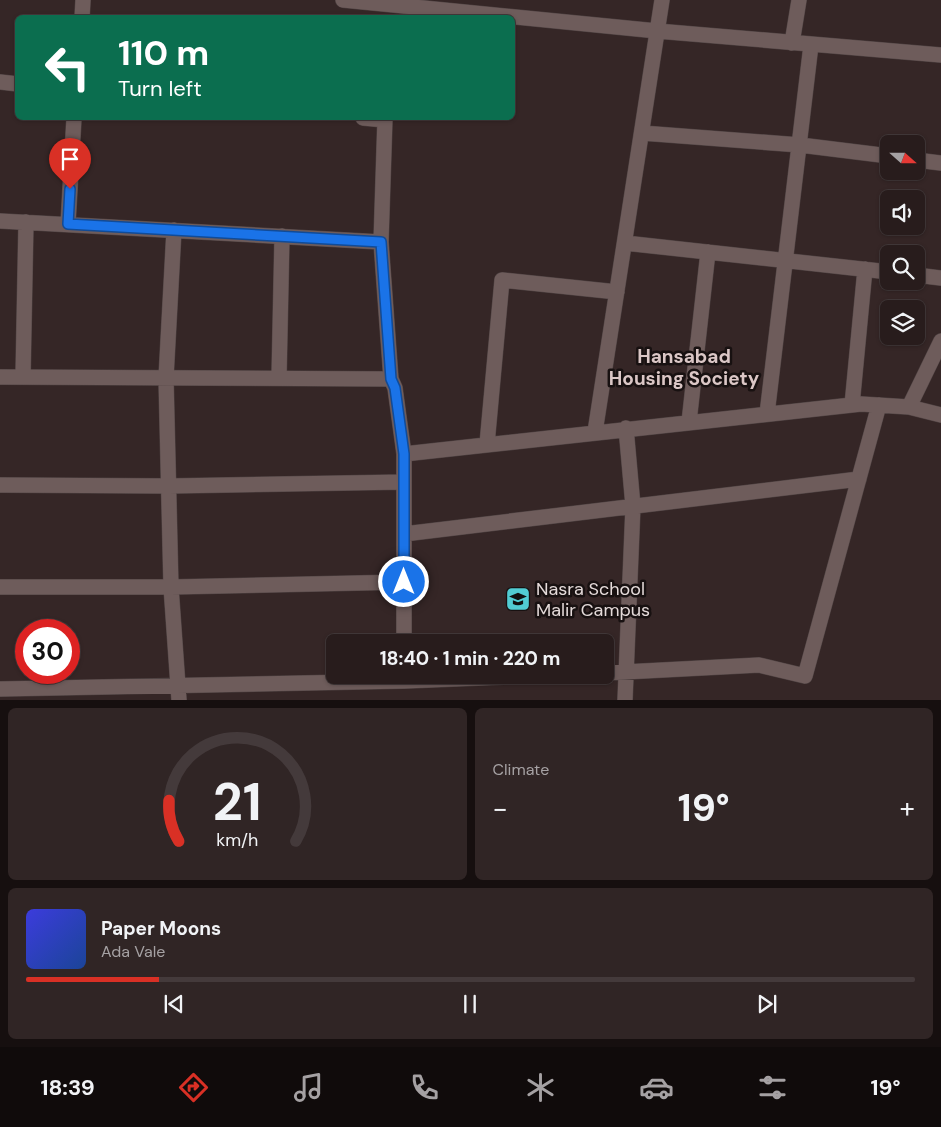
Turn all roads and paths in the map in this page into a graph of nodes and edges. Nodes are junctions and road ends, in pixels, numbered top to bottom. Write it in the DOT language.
graph roads {
  1 [pos="83,0"];
  2 [pos="342,0"];
  3 [pos="662,0"];
  4 [pos="799,0"];
  5 [pos="382,6"];
  6 [pos="82,15"];
  7 [pos="481,15"];
  8 [pos="515,18"];
  9 [pos="657,31"];
  10 [pos="792,43"];
  11 [pos="811,45"];
  12 [pos="941,53"];
  13 [pos="0,82"];
  14 [pos="15,84"];
  15 [pos="74,120"];
  16 [pos="385,120"];
  17 [pos="642,133"];
  18 [pos="800,145"];
  19 [pos="880,155"];
  20 [pos="925,161"];
  21 [pos="941,163"];
  22 [pos="0,221"];
  23 [pos="26,222"];
  24 [pos="68,224"];
  25 [pos="174,230"];
  26 [pos="282,236"];
  27 [pos="381,242"];
  28 [pos="625,242"];
  29 [pos="708,252"];
  30 [pos="786,261"];
  31 [pos="865,270"];
  32 [pos="880,271"];
  33 [pos="925,276"];
  34 [pos="941,278"];
  35 [pos="617,292"];
  36 [pos="941,341"];
  37 [pos="0,376"];
  38 [pos="23,377"];
  39 [pos="166,378"];
  40 [pos="279,378"];
  41 [pos="391,379"];
  42 [pos="852,405"];
  43 [pos="879,405"];
  44 [pos="909,407"];
  45 [pos="767,414"];
  46 [pos="941,415"];
  47 [pos="688,422"];
  48 [pos="626,428"];
  49 [pos="595,432"];
  50 [pos="487,444"];
  51 [pos="404,454"];
  52 [pos="859,479"];
  53 [pos="404,482"];
  54 [pos="0,485"];
  55 [pos="169,486"];
  56 [pos="633,506"];
  57 [pos="404,534"];
  58 [pos="404,582"];
  59 [pos="0,587"];
  60 [pos="171,587"];
  61 [pos="404,634"];
  62 [pos="625,672"];
  63 [pos="614,673"];
  64 [pos="326,683"];
  65 [pos="0,689"];
  66 [pos="178,692"];
  67 [pos="625,700"];
  1 -- 6 [label="street"];
  2 -- 5 [label="street"];
  3 -- 9 [label="street"];
  4 -- 10 [label="street"];
  5 -- 7 [label="street"];
  8 -- 9 [label="street"];
  9 -- 10 [label="street"];
  9 -- 17 [label="street"];
  10 -- 11 [label="street"];
  11 -- 12 [label="street"];
  11 -- 18 [label="street"];
  13 -- 14 [label="street"];
  15 -- 24 [label="street"];
  16 -- 27 [label="street"];
  17 -- 18 [label="street"];
  17 -- 28 [label="street"];
  18 -- 19 [label="street"];
  18 -- 30 [label="street"];
  20 -- 21 [label="street"];
  22 -- 23 [label="street"];
  23 -- 24 [label="street"];
  23 -- 38 [label="street"];
  24 -- 25 [label="street"];
  25 -- 26 [label="street"];
  25 -- 39 [label="street"];
  26 -- 27 [label="street"];
  26 -- 40 [label="street"];
  27 -- 41 [label="street"];
  28 -- 29 [label="street"];
  28 -- 35 [label="street"];
  29 -- 30 [label="street"];
  29 -- 47 [label="street"];
  30 -- 31 [label="street"];
  30 -- 45 [label="street"];
  31 -- 32 [label="street"];
  31 -- 42 [label="street"];
  33 -- 34 [label="street"];
  35 -- 49 [label="street"];
  35 -- 50 [label="street"];
  36 -- 44 [label="street"];
  37 -- 38 [label="street"];
  38 -- 39 [label="street"];
  39 -- 40 [label="street"];
  39 -- 55 [label="street"];
  40 -- 41 [label="street"];
  41 -- 51 [label="street"];
  42 -- 43 [label="street"];
  42 -- 45 [label="street"];
  43 -- 44 [label="street"];
  43 -- 52 [label="street"];
  44 -- 46 [label="street"];
  45 -- 47 [label="street"];
  47 -- 48 [label="street"];
  48 -- 49 [label="street"];
  48 -- 56 [label="street"];
  49 -- 50 [label="street"];
  50 -- 51 [label="street"];
  51 -- 53 [label="street"];
  52 -- 56 [label="street"];
  52 -- 62 [label="street"];
  53 -- 55 [label="street"];
  53 -- 57 [label="street"];
  54 -- 55 [label="street"];
  55 -- 60 [label="street"];
  56 -- 57 [label="street"];
  56 -- 62 [label="street"];
  57 -- 58 [label="street"];
  58 -- 60 [label="street"];
  58 -- 61 [label="street"];
  59 -- 60 [label="street"];
  60 -- 66 [label="street"];
  62 -- 63 [label="street"];
  62 -- 67 [label="street"];
  64 -- 66 [label="street"];
  65 -- 66 [label="street"];
}
